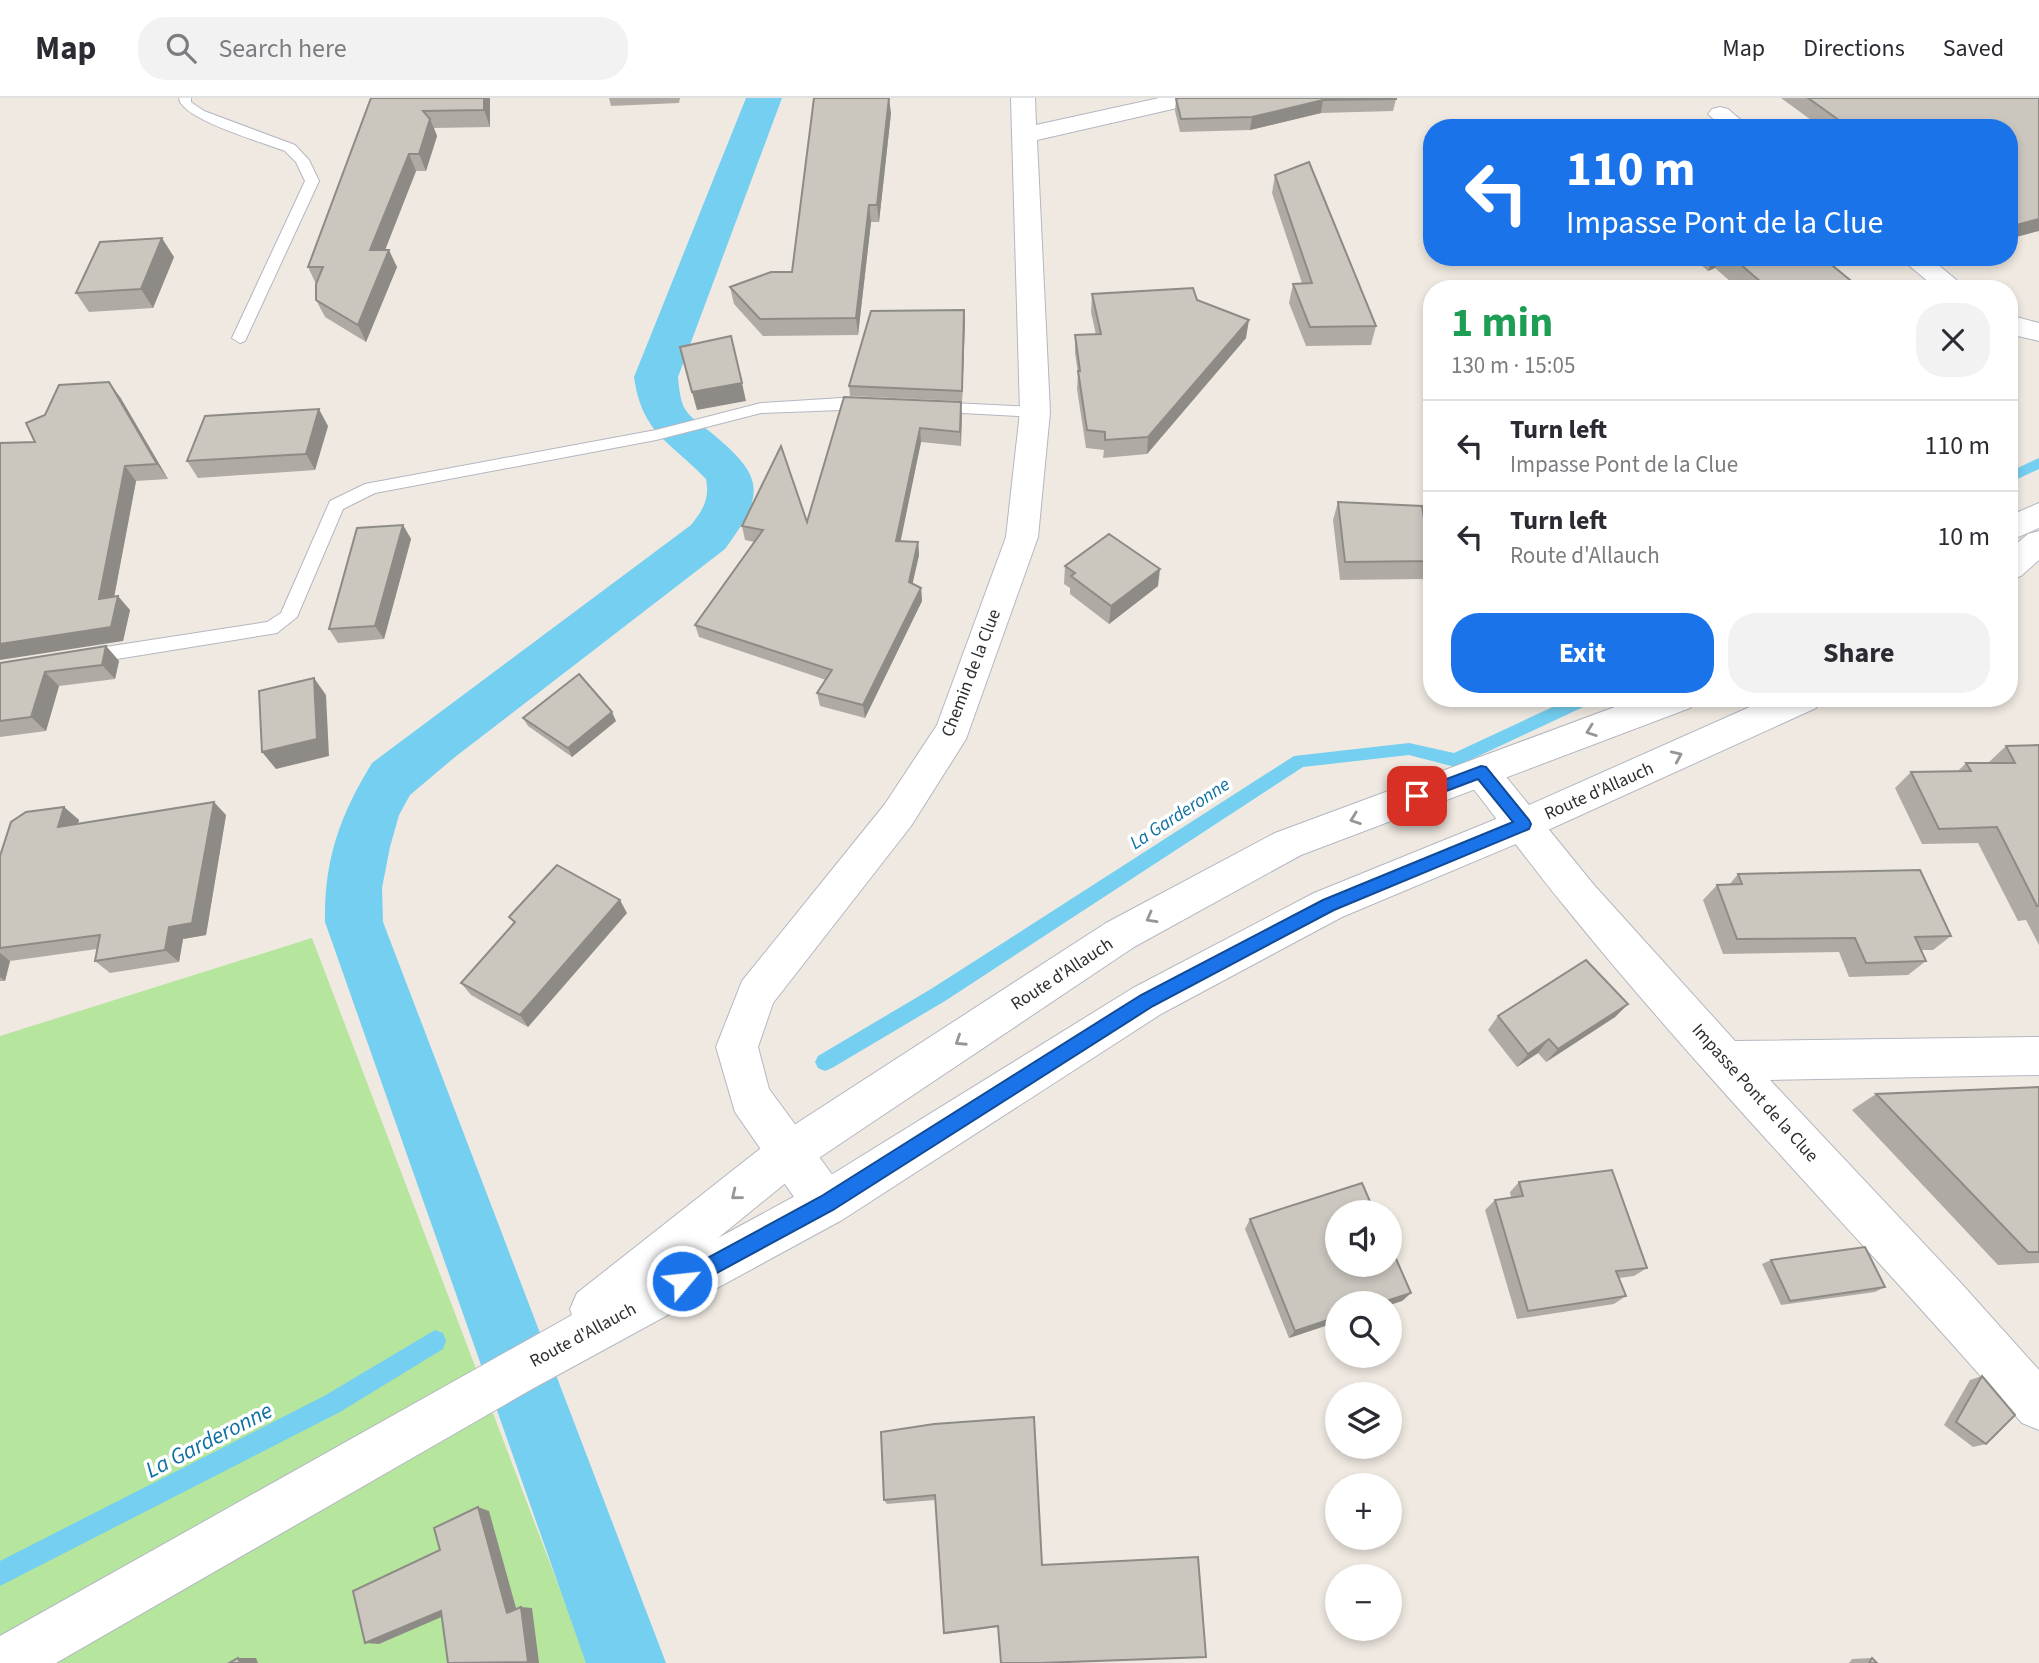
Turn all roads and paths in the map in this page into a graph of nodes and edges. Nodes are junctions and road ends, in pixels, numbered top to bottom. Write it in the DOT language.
graph roads {
  1 [pos="185,98"];
  2 [pos="1023,98"];
  3 [pos="1191,98"];
  4 [pos="1026,135"];
  5 [pos="1924,266"];
  6 [pos="1942,280"];
  7 [pos="2018,328"];
  8 [pos="2039,332"];
  9 [pos="240,338"];
  10 [pos="884,405"];
  11 [pos="911,406"];
  12 [pos="1035,412"];
  13 [pos="2039,514"];
  14 [pos="2018,525"];
  15 [pos="2039,542"];
  16 [pos="2018,560"];
  17 [pos="68,660"];
  18 [pos="1654,707"];
  19 [pos="1770,707"];
  20 [pos="1481,772"];
  21 [pos="1524,824"];
  22 [pos="2039,1056"];
  23 [pos="1725,1061"];
  24 [pos="789,1153"];
  25 [pos="826,1204"];
  26 [pos="515,1372"];
  27 [pos="2039,1406"];
  28 [pos="4,1663"];
  1 -- 9 [label="lane"];
  2 -- 4 [label="street, Chemin de la Clue"];
  3 -- 4 [label="street"];
  4 -- 12 [label="street, Chemin de la Clue"];
  5 -- 6 [label="street"];
  7 -- 8 [label="street"];
  10 -- 17 [label="lane"];
  11 -- 12 [label="lane"];
  12 -- 24 [label="street, Chemin de la Clue"];
  13 -- 14 [label="street"];
  15 -- 16 [label="street"];
  18 -- 20 [label="street, Route d'Allauch, one-way"];
  21 -- 19 [label="street, Route d'Allauch, one-way"];
  20 -- 21 [label="street, Impasse Pont de la Clue"];
  20 -- 24 [label="street, Route d'Allauch, one-way"];
  21 -- 23 [label="street, Impasse Pont de la Clue"];
  21 -- 25 [label="street, Route d'Allauch"];
  22 -- 23 [label="street"];
  23 -- 27 [label="street, Impasse Pont de la Clue"];
  24 -- 25 [label="street, Chemin de la Clue"];
  24 -- 26 [label="street, Route d'Allauch, one-way"];
  25 -- 26 [label="street, Route d'Allauch"];
  26 -- 28 [label="street, Route d'Allauch"];
}
